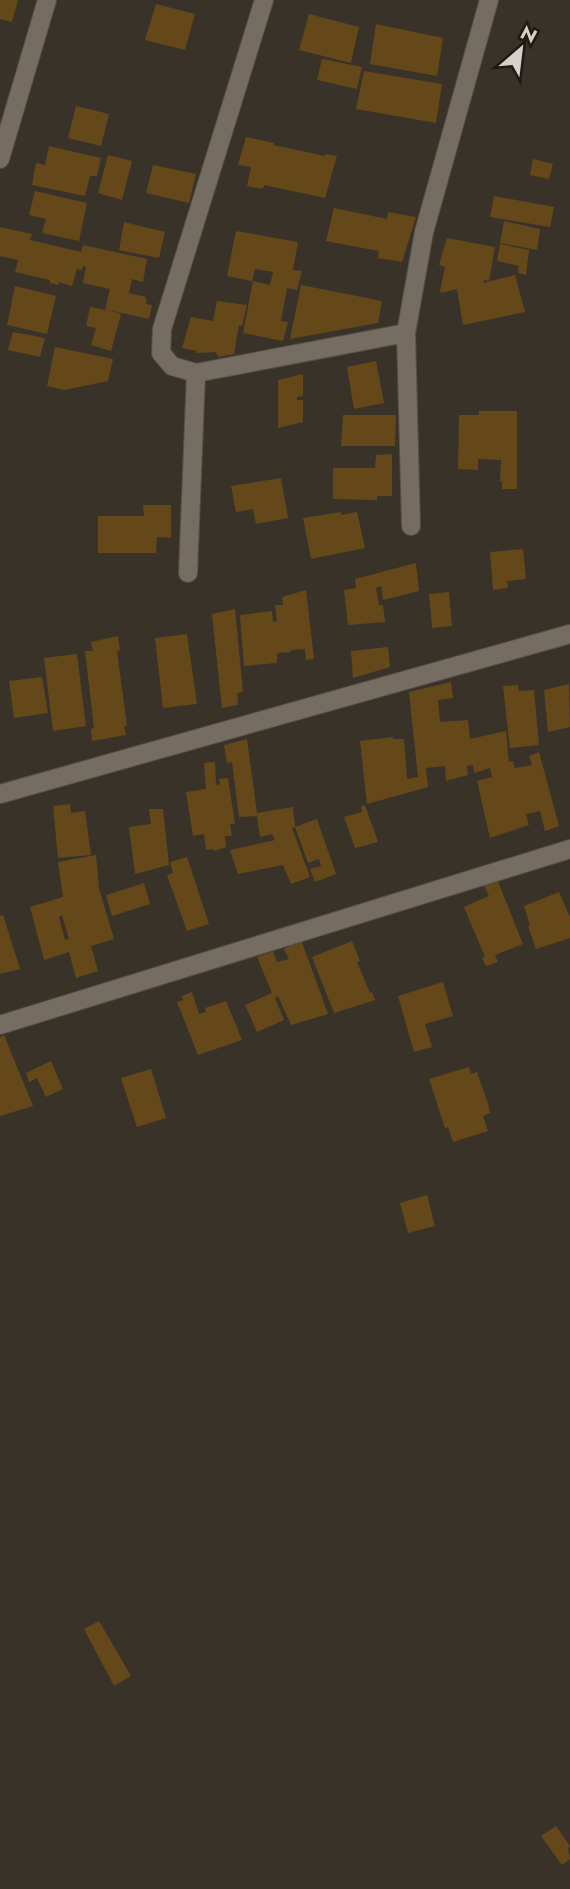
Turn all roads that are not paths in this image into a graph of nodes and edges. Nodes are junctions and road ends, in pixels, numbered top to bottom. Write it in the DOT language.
graph roads {
  1 [pos="47,0"];
  2 [pos="264,0"];
  3 [pos="489,0"];
  4 [pos="0,159"];
  5 [pos="406,333"];
  6 [pos="196,373"];
  7 [pos="411,526"];
  8 [pos="188,573"];
  9 [pos="570,634"];
  10 [pos="0,794"];
  11 [pos="570,849"];
  12 [pos="0,1025"];
  1 -- 4 [label="street"];
  2 -- 6 [label="street"];
  3 -- 5 [label="street"];
  5 -- 6 [label="street"];
  5 -- 7 [label="street"];
  6 -- 8 [label="street"];
  9 -- 10 [label="street"];
  11 -- 12 [label="street"];
}
